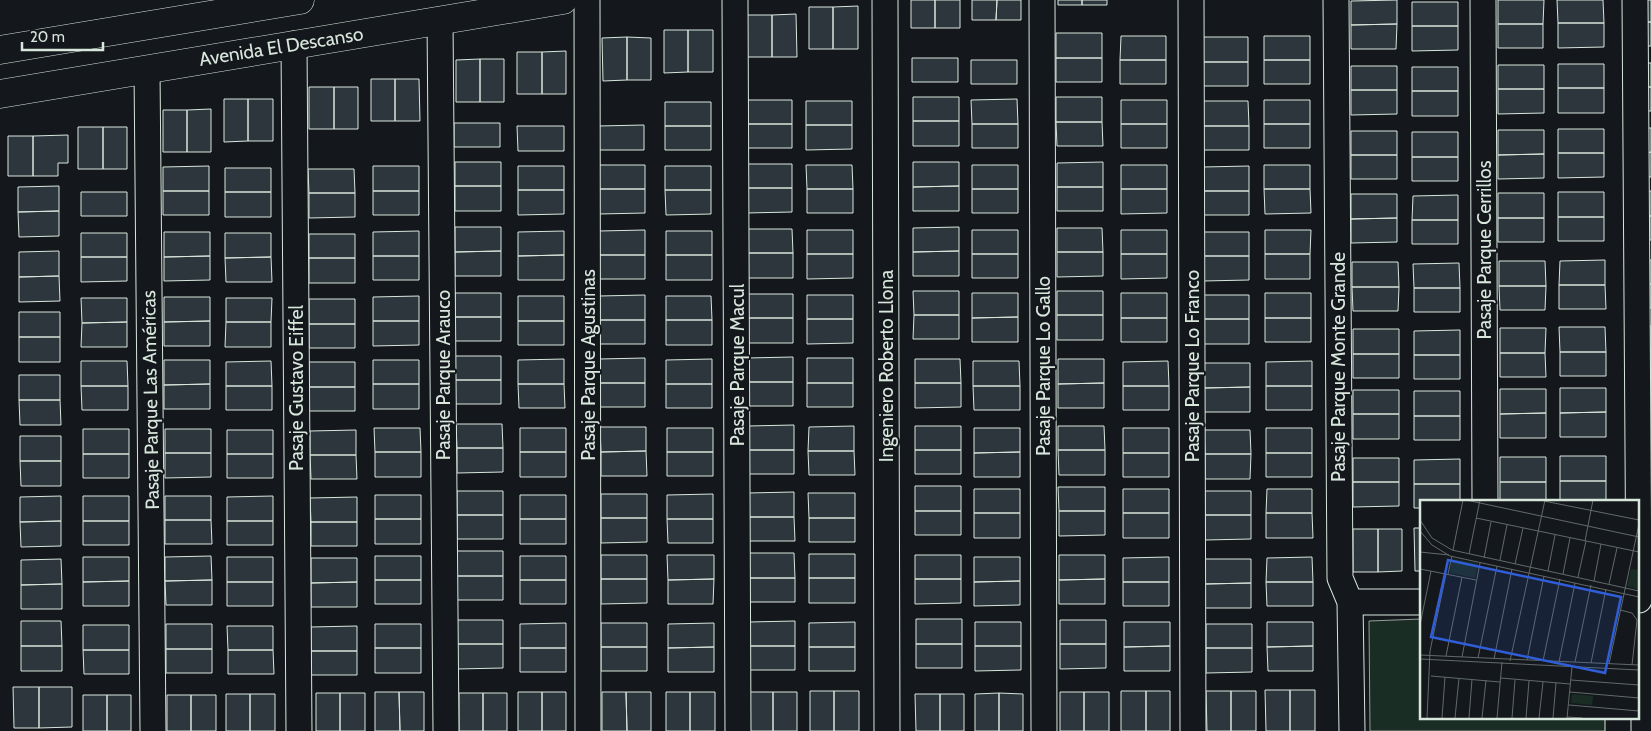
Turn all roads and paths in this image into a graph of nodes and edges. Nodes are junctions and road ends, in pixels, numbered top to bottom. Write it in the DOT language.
graph roads {
  1 [pos="300,0"];
  2 [pos="563,0"];
  3 [pos="587,0"];
  4 [pos="735,0"];
  5 [pos="885,0"];
  6 [pos="1042,0"];
  7 [pos="1191,0"];
  8 [pos="1336,0"];
  9 [pos="1483,0"];
  10 [pos="1635,0"];
  11 [pos="440,20"];
  12 [pos="294,44"];
  13 [pos="0,50"];
  14 [pos="147,69"];
  15 [pos="0,94"];
  16 [pos="1485,500"];
  17 [pos="1643,600"];
  18 [pos="1350,602"];
  19 [pos="1420,602"];
  20 [pos="1618,718"];
  21 [pos="154,731"];
  22 [pos="299,731"];
  23 [pos="446,731"];
  24 [pos="588,731"];
  25 [pos="738,731"];
  26 [pos="887,731"];
  27 [pos="1044,731"];
  28 [pos="1193,731"];
  29 [pos="1352,731"];
  30 [pos="1618,731"];
  1 -- 13 [label="street"];
  2 -- 11 [label="street, Avenida El Descanso"];
  3 -- 24 [label="street, Pasaje Parque Agustinas"];
  4 -- 25 [label="street, Pasaje Parque Macul"];
  5 -- 26 [label="street, Ingeniero Roberto Llona"];
  6 -- 27 [label="street, Pasaje Parque Lo Gallo"];
  7 -- 28 [label="street, Pasaje Parque Lo Franco"];
  8 -- 18 [label="street, Pasaje Parque Monte Grande"];
  9 -- 16 [label="street, Pasaje Parque Cerrillos"];
  10 -- 17 [label="street"];
  11 -- 12 [label="street, Avenida El Descanso"];
  11 -- 23 [label="street, Pasaje Parque Arauco"];
  12 -- 14 [label="street, Avenida El Descanso"];
  12 -- 22 [label="street, Pasaje Gustavo Eiffel"];
  14 -- 15 [label="street, Avenida El Descanso"];
  14 -- 21 [label="street, Pasaje Parque Las Américas"];
  18 -- 19 [label="street"];
  18 -- 29 [label="street, Pasaje Parque Monte Grande"];
  20 -- 30 [label="street"];
}
